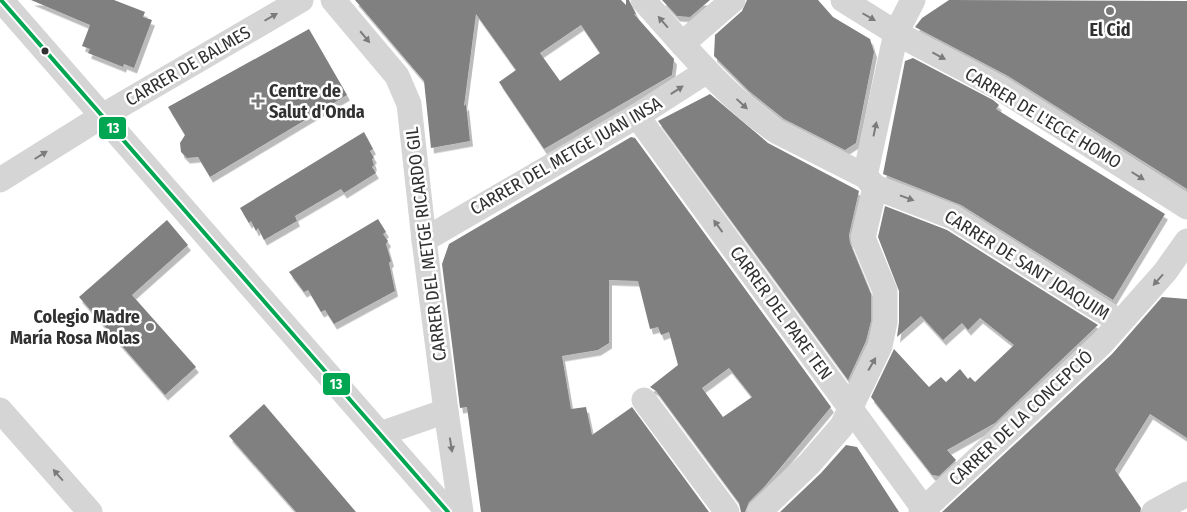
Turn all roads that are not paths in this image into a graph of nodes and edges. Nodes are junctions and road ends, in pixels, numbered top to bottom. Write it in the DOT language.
graph roads {
  1 [pos="1,0"];
  2 [pos="301,0"];
  3 [pos="333,0"];
  4 [pos="643,0"];
  5 [pos="733,0"];
  6 [pos="843,0"];
  7 [pos="913,0"];
  8 [pos="896,33"];
  9 [pos="682,44"];
  10 [pos="706,71"];
  11 [pos="104,115"];
  12 [pos="637,116"];
  13 [pos="0,180"];
  14 [pos="870,181"];
  15 [pos="1187,207"];
  16 [pos="424,240"];
  17 [pos="1187,242"];
  18 [pos="1120,322"];
  19 [pos="644,400"];
  20 [pos="849,407"];
  21 [pos="0,410"];
  22 [pos="446,411"];
  23 [pos="380,434"];
  24 [pos="1187,494"];
  25 [pos="923,511"];
  26 [pos="90,512"];
  27 [pos="448,512"];
  28 [pos="462,512"];
  29 [pos="727,512"];
  30 [pos="759,512"];
  31 [pos="1154,512"];
  1 -- 11 [label="street"];
  11 -- 2 [label="street, CARRER DE BALMES, one-way"];
  3 -- 16 [label="street, CARRER DEL METGE RICARDO GIL, one-way"];
  9 -- 4 [label="street, CARRER DE SANT JOAQUIM, one-way"];
  5 -- 9 [label="street"];
  6 -- 8 [label="street, CARRER DE L'ECCE HOMO, one-way"];
  7 -- 8 [label="street"];
  14 -- 8 [label="street, one-way"];
  8 -- 15 [label="street, CARRER DE L'ECCE HOMO, one-way"];
  9 -- 10 [label="street, CARRER DE SANT JOAQUIM"];
  12 -- 10 [label="street, CARRER DEL METGE JUAN INSA, one-way"];
  10 -- 14 [label="street, CARRER DE SANT JOAQUIM, one-way"];
  13 -- 11 [label="street, CARRER DE BALMES, one-way"];
  11 -- 23 [label="street"];
  12 -- 16 [label="street, CARRER DEL METGE JUAN INSA"];
  20 -- 12 [label="street, CARRER DEL PARE TEN, one-way"];
  14 -- 18 [label="street, CARRER DE SANT JOAQUIM, one-way"];
  20 -- 14 [label="street, one-way"];
  16 -- 22 [label="street, CARRER DEL METGE RICARDO GIL"];
  17 -- 18 [label="street, CARRER DE LA CONCEPCIÓ, one-way"];
  18 -- 25 [label="street, CARRER DE LA CONCEPCIÓ"];
  19 -- 29 [label="street"];
  20 -- 25 [label="street, CARRER DEL PARE TEN"];
  20 -- 30 [label="street"];
  26 -- 21 [label="street, one-way"];
  22 -- 23 [label="street"];
  22 -- 28 [label="street, CARRER DEL METGE RICARDO GIL, one-way"];
  23 -- 27 [label="street"];
  24 -- 31 [label="street"];
}
